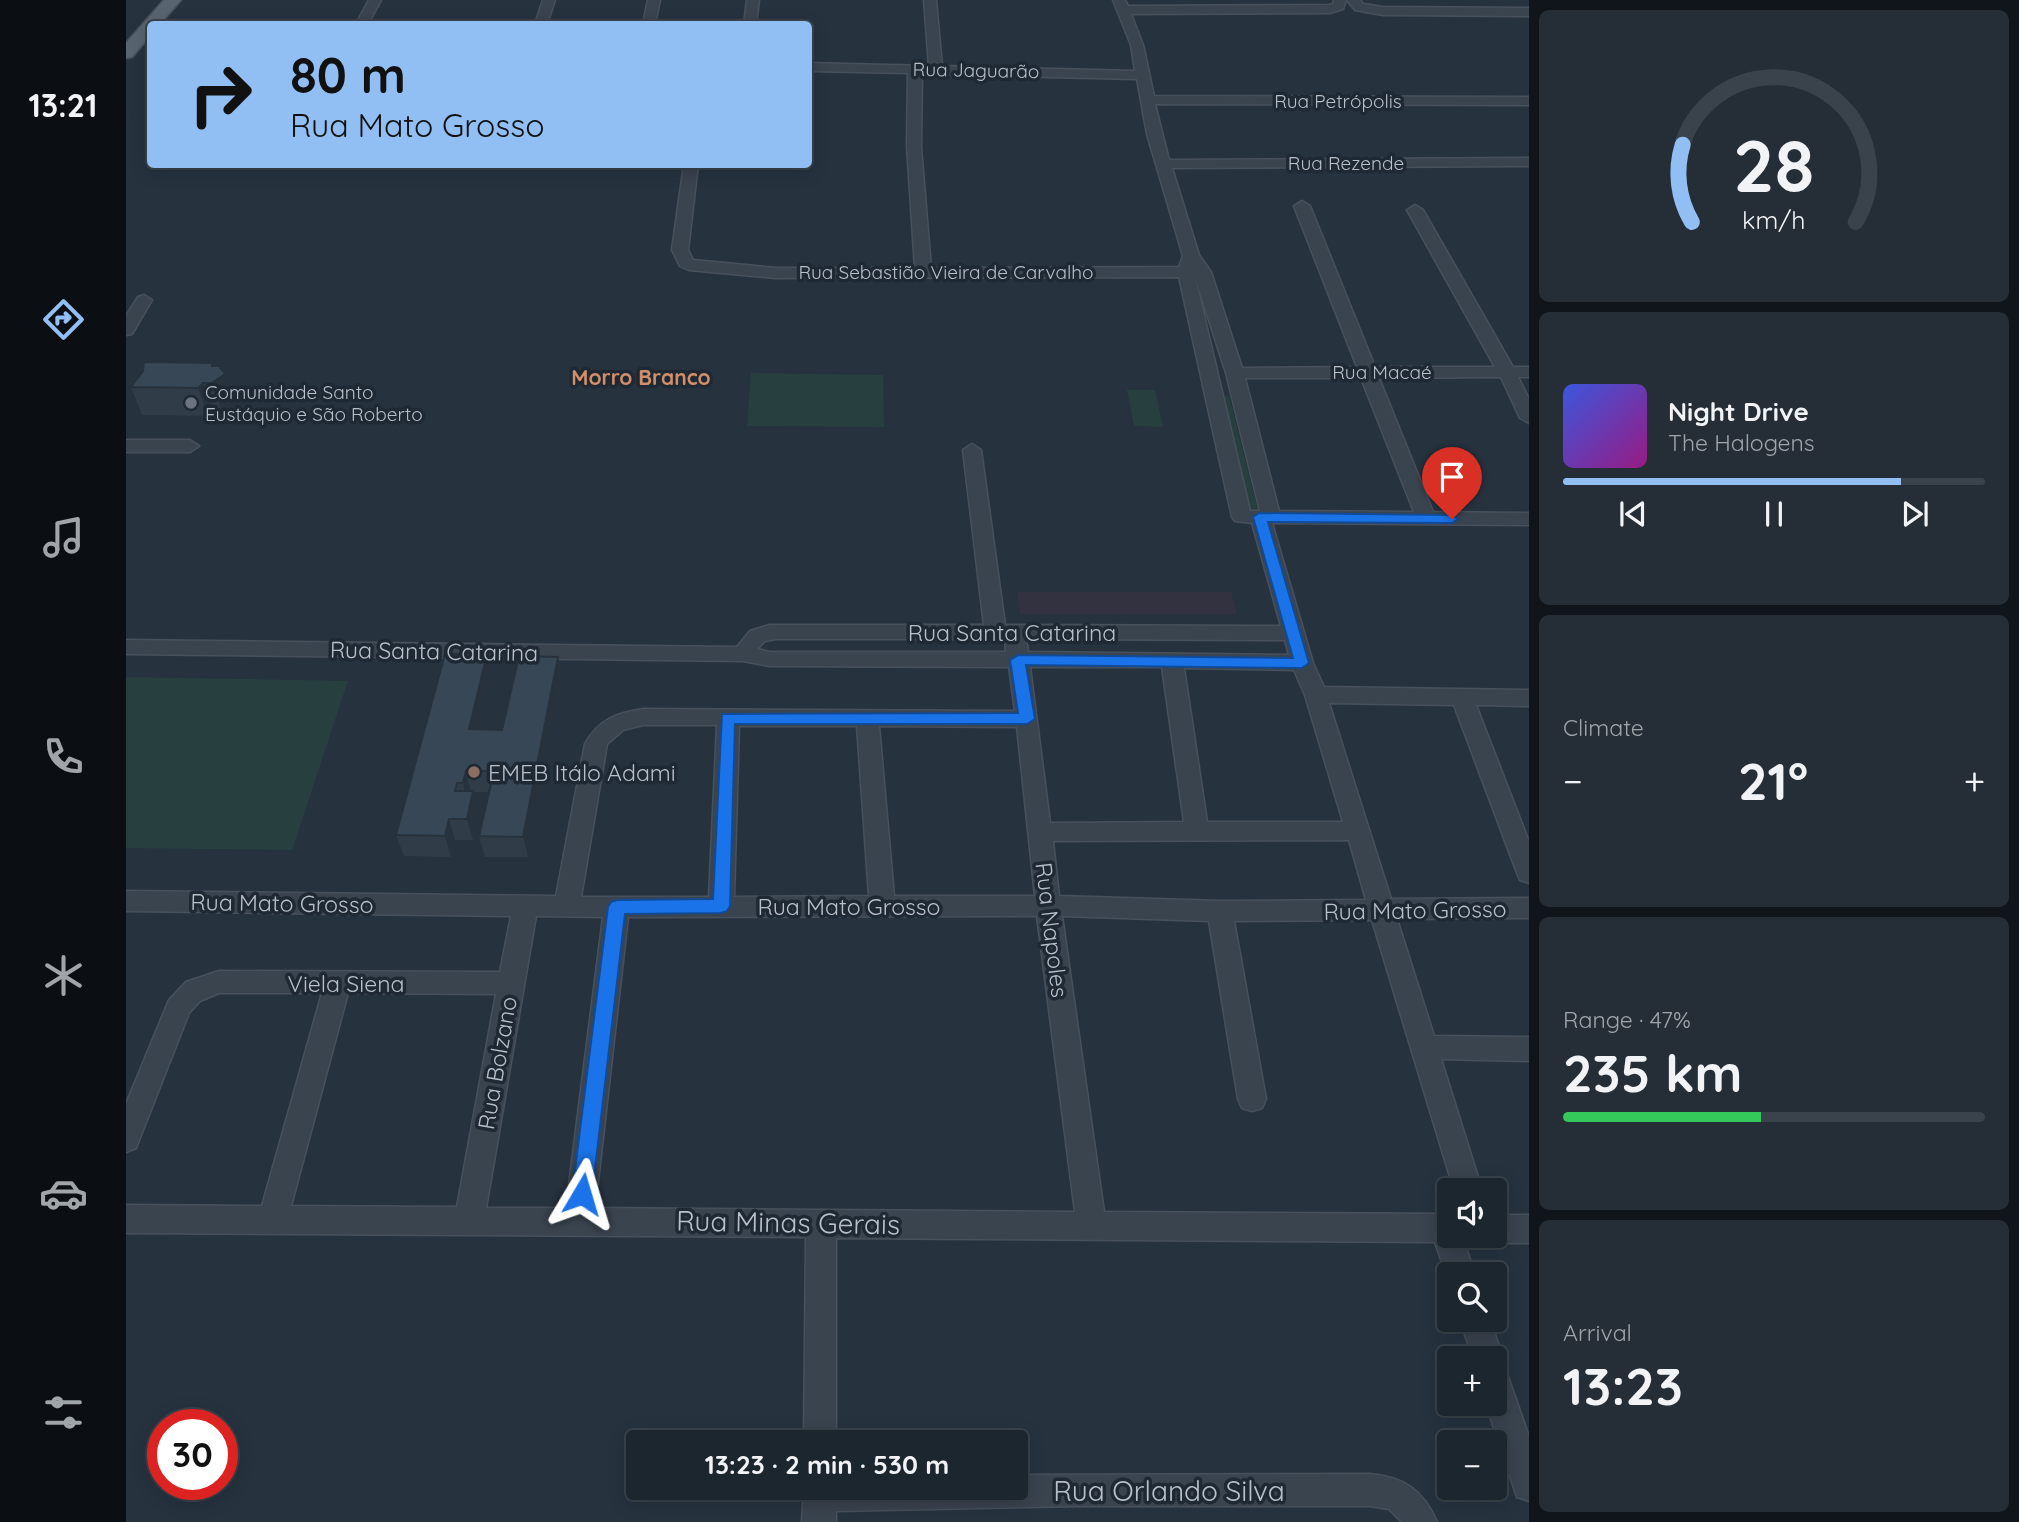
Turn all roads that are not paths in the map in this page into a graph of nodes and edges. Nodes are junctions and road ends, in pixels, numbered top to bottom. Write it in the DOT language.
graph roads {
  1 [pos="173,0"];
  2 [pos="375,0"];
  3 [pos="549,0"];
  4 [pos="654,0"];
  5 [pos="753,0"];
  6 [pos="930,0"];
  7 [pos="1340,0"];
  8 [pos="1353,0"];
  9 [pos="1121,5"];
  10 [pos="1529,12"];
  11 [pos="155,21"];
  12 [pos="364,21"];
  13 [pos="542,21"];
  14 [pos="650,21"];
  15 [pos="750,21"];
  16 [pos="147,29"];
  17 [pos="126,53"];
  18 [pos="812,67"];
  19 [pos="915,68"];
  20 [pos="936,68"];
  21 [pos="1144,75"];
  22 [pos="1148,100"];
  23 [pos="1529,101"];
  24 [pos="1529,162"];
  25 [pos="1163,164"];
  26 [pos="690,168"];
  27 [pos="1302,206"];
  28 [pos="1415,210"];
  29 [pos="690,265"];
  30 [pos="1194,266"];
  31 [pos="923,272"];
  32 [pos="144,300"];
  33 [pos="126,330"];
  34 [pos="1368,372"];
  35 [pos="1507,372"];
  36 [pos="1529,372"];
  37 [pos="1237,381"];
  38 [pos="1213,389"];
  39 [pos="1529,418"];
  40 [pos="126,446"];
  41 [pos="190,446"];
  42 [pos="972,450"];
  43 [pos="1258,517"];
  44 [pos="1426,519"];
  45 [pos="1529,519"];
  46 [pos="1004,632"];
  47 [pos="1293,634"];
  48 [pos="126,647"];
  49 [pos="743,654"];
  50 [pos="1018,660"];
  51 [pos="1172,660"];
  52 [pos="1302,663"];
  53 [pos="1316,695"];
  54 [pos="1462,697"];
  55 [pos="1529,698"];
  56 [pos="728,718"];
  57 [pos="867,718"];
  58 [pos="1027,719"];
  59 [pos="1358,831"];
  60 [pos="1040,832"];
  61 [pos="1197,832"];
  62 [pos="1529,873"];
  63 [pos="126,901"];
  64 [pos="567,905"];
  65 [pos="881,905"];
  66 [pos="525,906"];
  67 [pos="721,906"];
  68 [pos="1048,906"];
  69 [pos="617,907"];
  70 [pos="1529,908"];
  71 [pos="1382,910"];
  72 [pos="1220,911"];
  73 [pos="338,982"];
  74 [pos="510,984"];
  75 [pos="1423,1047"];
  76 [pos="1529,1049"];
  77 [pos="1252,1099"];
  78 [pos="126,1139"];
  79 [pos="1464,1178"];
  80 [pos="273,1218"];
  81 [pos="126,1219"];
  82 [pos="469,1220"];
  83 [pos="579,1220"];
  84 [pos="821,1222"];
  85 [pos="1093,1227"];
  86 [pos="1437,1228"];
  87 [pos="1507,1228"];
  88 [pos="1529,1229"];
  89 [pos="1506,1416"];
  90 [pos="820,1430"];
  91 [pos="1529,1485"];
  92 [pos="820,1501"];
  93 [pos="1420,1522"];
  1 -- 11 [label="main road"];
  2 -- 12 [label="street"];
  3 -- 13 [label="street"];
  4 -- 14 [label="street"];
  5 -- 15 [label="street"];
  6 -- 20 [label="street"];
  7 -- 9 [label="street"];
  8 -- 10 [label="street"];
  9 -- 21 [label="street"];
  16 -- 17 [label="main road"];
  18 -- 19 [label="street, Rua Jaguarão"];
  19 -- 20 [label="street, Rua Jaguarão"];
  19 -- 31 [label="street"];
  20 -- 21 [label="street, Rua Jaguarão"];
  21 -- 22 [label="street"];
  22 -- 23 [label="street, Rua Petrópolis"];
  22 -- 25 [label="street"];
  24 -- 25 [label="street, Rua Rezende"];
  25 -- 30 [label="street"];
  26 -- 29 [label="street"];
  27 -- 34 [label="street"];
  28 -- 35 [label="street"];
  29 -- 31 [label="street, Rua Sebastião Vieira de Carvalho"];
  30 -- 31 [label="street, Rua Sebastião Vieira de Carvalho"];
  30 -- 37 [label="street"];
  30 -- 38 [label="street"];
  32 -- 33 [label="street"];
  34 -- 35 [label="street, Rua Macaé"];
  34 -- 37 [label="street, Rua Macaé"];
  34 -- 44 [label="street"];
  35 -- 36 [label="street, Rua Macaé"];
  35 -- 39 [label="street"];
  37 -- 38 [label="street, Rua Macaé"];
  37 -- 43 [label="street"];
  38 -- 43 [label="street"];
  40 -- 41 [label="street"];
  42 -- 46 [label="street, Rua Napoles"];
  43 -- 44 [label="street"];
  43 -- 47 [label="street"];
  44 -- 45 [label="street"];
  46 -- 47 [label="street, Rua Santa Catarina"];
  46 -- 49 [label="street, Rua Santa Catarina"];
  46 -- 50 [label="street, Rua Napoles"];
  47 -- 52 [label="street"];
  48 -- 49 [label="street, Rua Santa Catarina"];
  49 -- 50 [label="street, Rua Santa Catarina"];
  50 -- 51 [label="street, Rua Santa Catarina"];
  50 -- 58 [label="street, Rua Napoles"];
  51 -- 52 [label="street, Rua Santa Catarina"];
  51 -- 61 [label="street"];
  52 -- 53 [label="street"];
  53 -- 54 [label="street"];
  53 -- 59 [label="street"];
  54 -- 55 [label="street"];
  54 -- 62 [label="street"];
  56 -- 57 [label="street"];
  56 -- 64 [label="street"];
  56 -- 67 [label="street"];
  57 -- 58 [label="street"];
  57 -- 65 [label="street"];
  58 -- 60 [label="street, Rua Napoles"];
  59 -- 61 [label="street"];
  59 -- 71 [label="street"];
  60 -- 61 [label="street"];
  60 -- 68 [label="street, Rua Napoles"];
  63 -- 66 [label="street, Rua Mato Grosso"];
  64 -- 66 [label="street, Rua Mato Grosso"];
  64 -- 69 [label="street, Rua Mato Grosso"];
  65 -- 67 [label="street, Rua Mato Grosso"];
  65 -- 68 [label="street, Rua Mato Grosso"];
  66 -- 74 [label="street, Rua Bolzano"];
  67 -- 69 [label="street, Rua Mato Grosso"];
  68 -- 72 [label="street, Rua Mato Grosso"];
  68 -- 85 [label="street, Rua Napoles"];
  69 -- 83 [label="street"];
  70 -- 71 [label="street, Rua Mato Grosso"];
  71 -- 72 [label="street, Rua Mato Grosso"];
  71 -- 75 [label="street"];
  72 -- 77 [label="street"];
  73 -- 74 [label="street, Viela Siena"];
  73 -- 78 [label="street, Viela Siena"];
  73 -- 80 [label="street"];
  74 -- 82 [label="street, Rua Bolzano"];
  75 -- 76 [label="street"];
  75 -- 79 [label="street"];
  80 -- 81 [label="street, Rua Minas Gerais"];
  80 -- 82 [label="street, Rua Minas Gerais"];
  82 -- 83 [label="street, Rua Minas Gerais"];
  83 -- 84 [label="street, Rua Minas Gerais"];
  84 -- 85 [label="street, Rua Minas Gerais"];
  84 -- 90 [label="street"];
  85 -- 86 [label="street, Rua Minas Gerais"];
  87 -- 88 [label="street"];
  89 -- 91 [label="street"];
  92 -- 93 [label="street, Rua Orlando Silva"];
}
